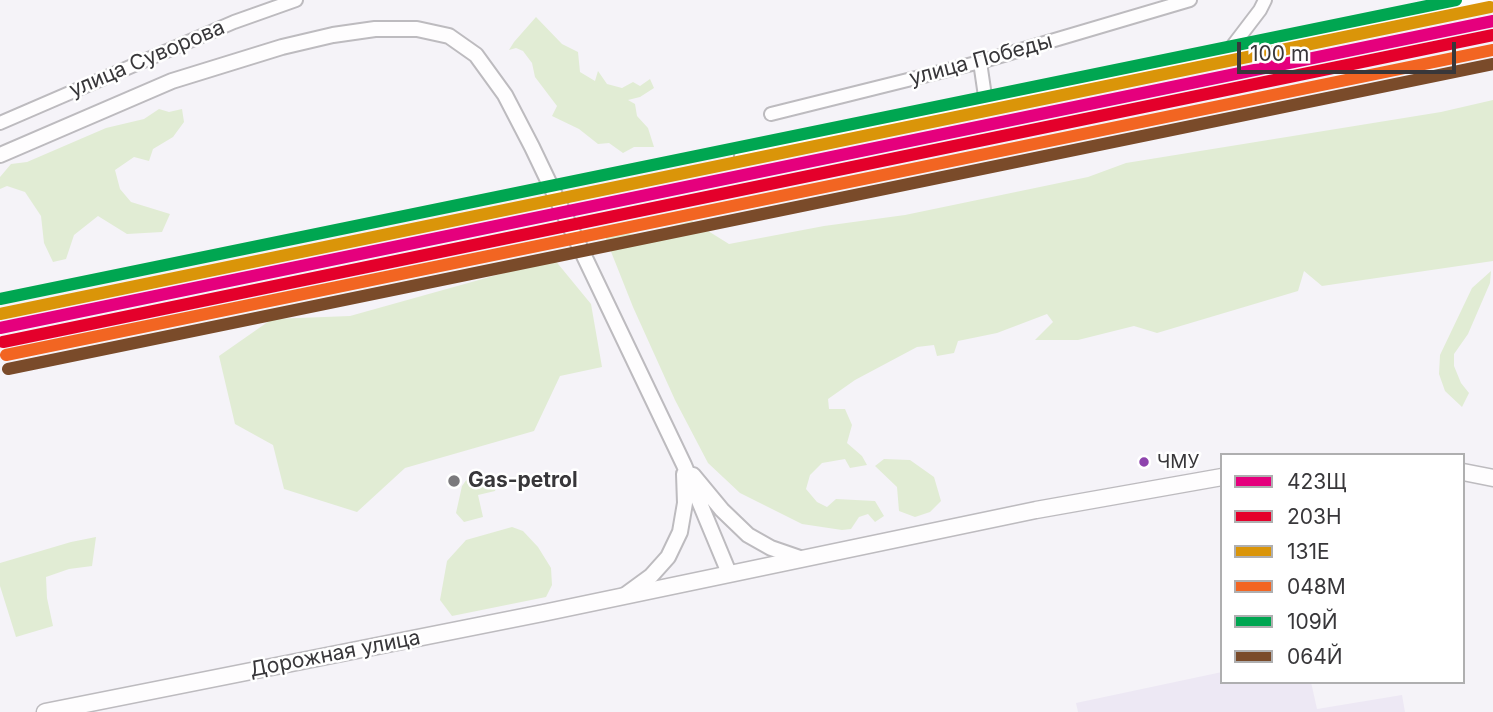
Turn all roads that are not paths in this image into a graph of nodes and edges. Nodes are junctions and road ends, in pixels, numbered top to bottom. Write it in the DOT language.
graph roads {
  1 [pos="296,0"];
  2 [pos="1189,0"];
  3 [pos="1265,0"];
  4 [pos="1482,0"];
  5 [pos="1228,52"];
  6 [pos="980,62"];
  7 [pos="986,103"];
  8 [pos="771,114"];
  9 [pos="0,123"];
  10 [pos="0,155"];
  11 [pos="741,156"];
  12 [pos="684,465"];
  13 [pos="1465,472"];
  14 [pos="1220,477"];
  15 [pos="1493,478"];
  16 [pos="800,558"];
  17 [pos="729,573"];
  18 [pos="625,595"];
  19 [pos="45,712"];
  1 -- 9 [label="street, улица Суворова"];
  2 -- 6 [label="street, улица Победы"];
  3 -- 5 [label="street"];
  4 -- 5 [label="street"];
  5 -- 7 [label="street"];
  6 -- 7 [label="street"];
  6 -- 8 [label="street, улица Победы"];
  7 -- 11 [label="street"];
  10 -- 12 [label="street"];
  12 -- 16 [label="street"];
  12 -- 17 [label="street"];
  12 -- 18 [label="street"];
  13 -- 15 [label="main road"];
  14 -- 16 [label="main road, Дорожная улица"];
  16 -- 17 [label="main road, Дорожная улица"];
  17 -- 18 [label="main road, Дорожная улица"];
  18 -- 19 [label="main road, Дорожная улица"];
}
